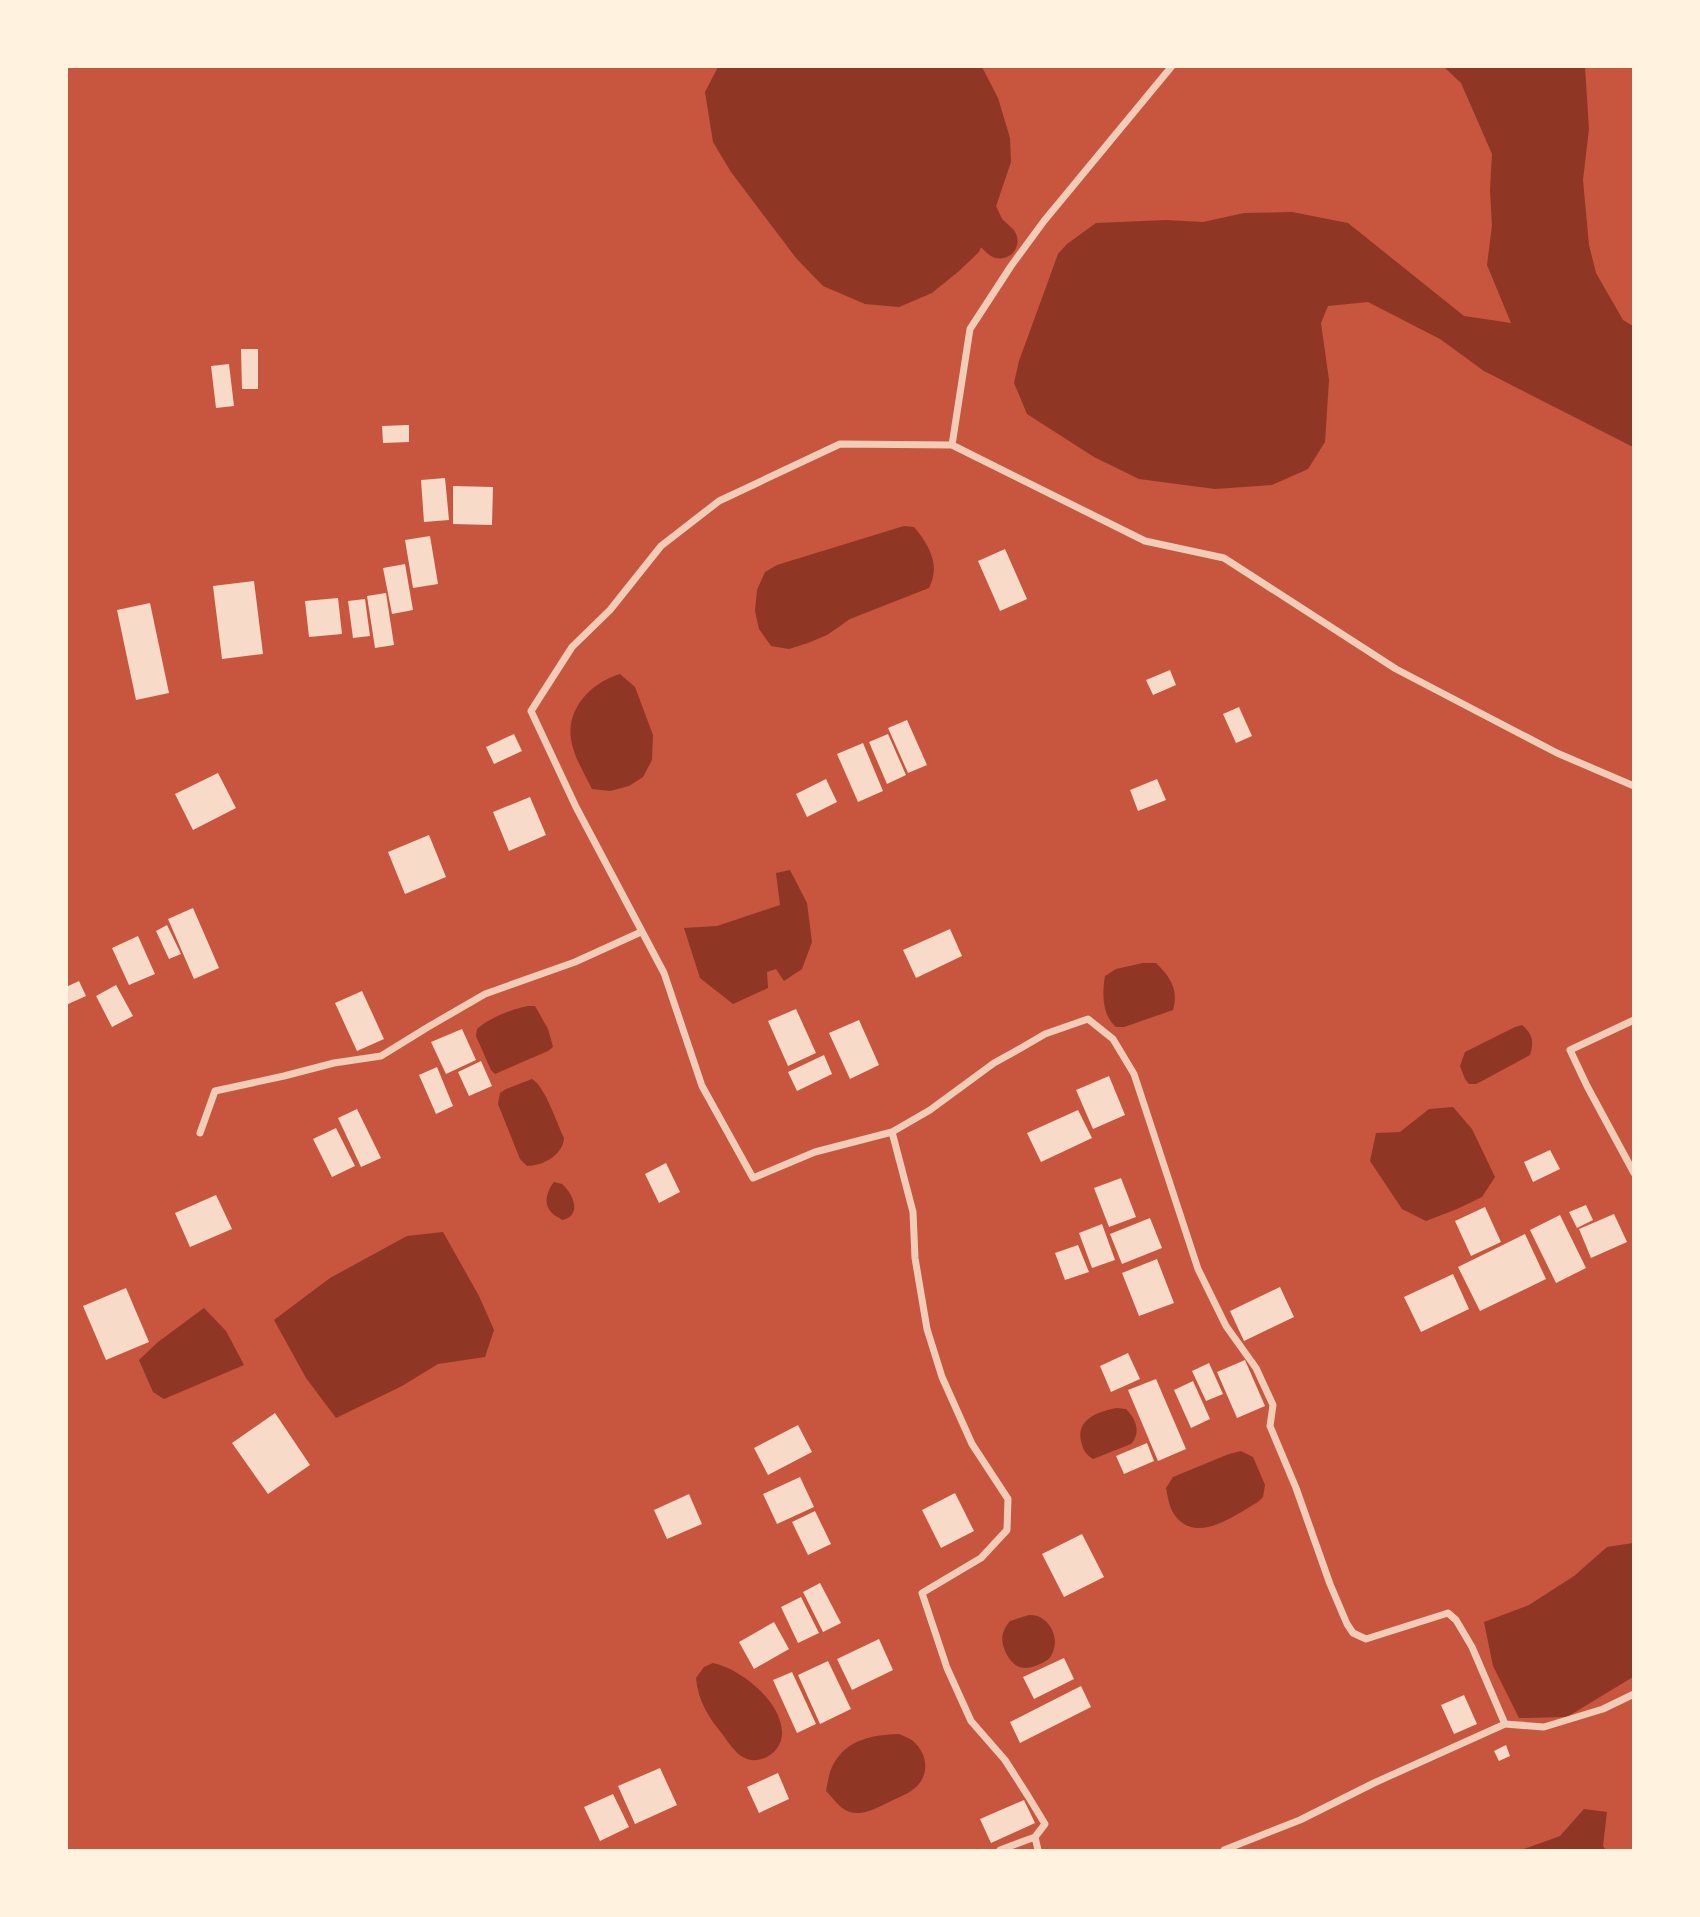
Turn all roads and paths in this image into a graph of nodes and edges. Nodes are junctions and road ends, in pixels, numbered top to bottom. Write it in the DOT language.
graph roads {
  1 [pos="1172,66"];
  2 [pos="952,445"];
  3 [pos="1633,786"];
  4 [pos="642,932"];
  5 [pos="1633,1020"];
  6 [pos="892,1132"];
  7 [pos="200,1133"];
  8 [pos="1633,1173"];
  9 [pos="1633,1694"];
  10 [pos="1505,1724"];
  11 [pos="1035,1837"];
  12 [pos="1000,1850"];
  13 [pos="1038,1850"];
  14 [pos="1224,1850"];
  1 -- 2 [label="street"];
  2 -- 3 [label="street"];
  2 -- 4 [label="street"];
  4 -- 6 [label="street"];
  4 -- 7 [label="street"];
  5 -- 8 [label="street"];
  6 -- 10 [label="street"];
  6 -- 11 [label="street"];
  9 -- 10 [label="street"];
  10 -- 14 [label="street"];
  11 -- 12 [label="street"];
  11 -- 13 [label="street"];
}
